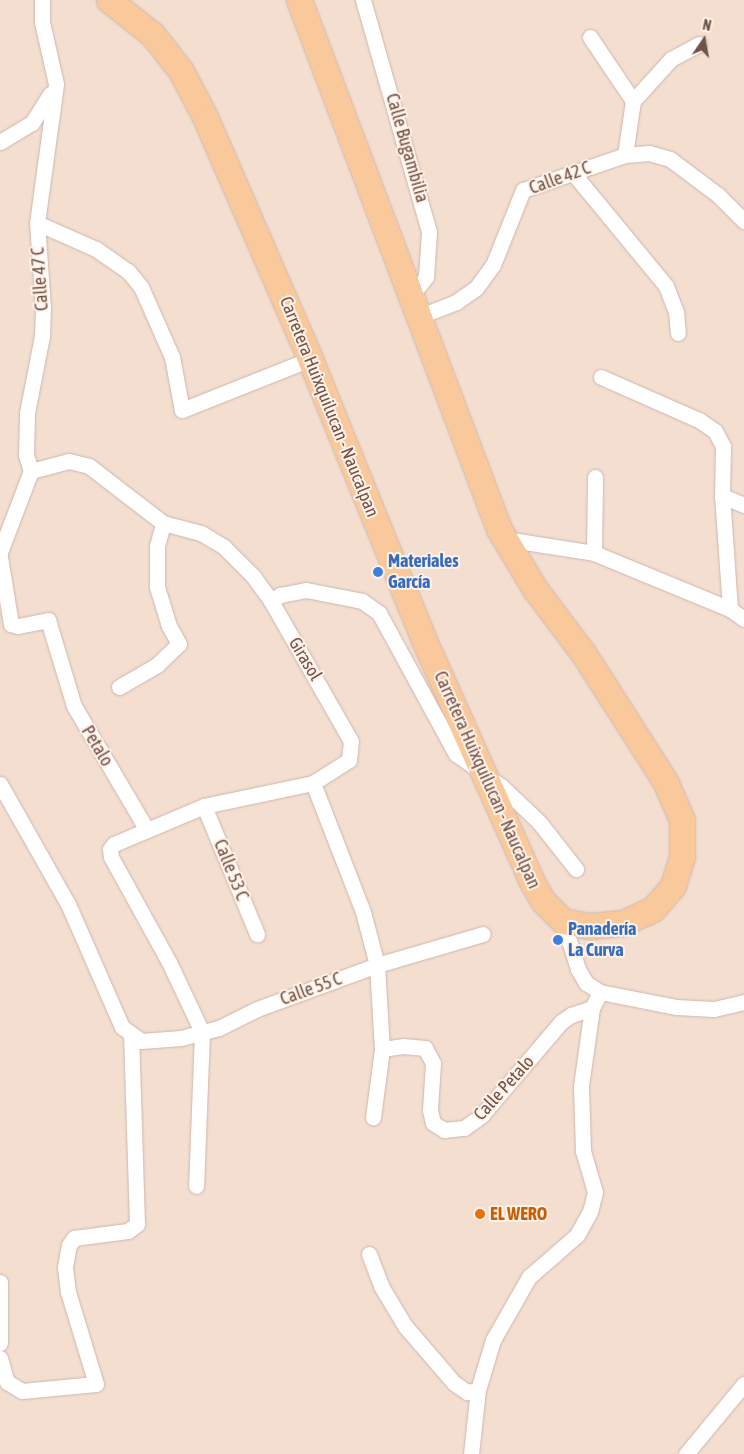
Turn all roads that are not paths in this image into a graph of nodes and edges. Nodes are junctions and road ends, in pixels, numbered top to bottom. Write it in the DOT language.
graph roads {
  1 [pos="42,0"];
  2 [pos="109,0"];
  3 [pos="299,0"];
  4 [pos="363,0"];
  5 [pos="590,37"];
  6 [pos="700,44"];
  7 [pos="56,84"];
  8 [pos="633,101"];
  9 [pos="0,142"];
  10 [pos="626,155"];
  11 [pos="573,173"];
  12 [pos="742,216"];
  13 [pos="37,223"];
  14 [pos="416,305"];
  15 [pos="678,333"];
  16 [pos="310,359"];
  17 [pos="601,377"];
  18 [pos="31,471"];
  19 [pos="595,477"];
  20 [pos="722,496"];
  21 [pos="744,505"];
  22 [pos="163,523"];
  23 [pos="505,539"];
  24 [pos="0,552"];
  25 [pos="594,553"];
  26 [pos="0,557"];
  27 [pos="271,601"];
  28 [pos="730,609"];
  29 [pos="744,619"];
  30 [pos="119,687"];
  31 [pos="481,769"];
  32 [pos="313,782"];
  33 [pos="0,784"];
  34 [pos="204,806"];
  35 [pos="147,830"];
  36 [pos="576,869"];
  37 [pos="563,921"];
  38 [pos="257,934"];
  39 [pos="483,934"];
  40 [pos="377,965"];
  41 [pos="600,992"];
  42 [pos="744,1002"];
  43 [pos="592,1008"];
  44 [pos="202,1032"];
  45 [pos="136,1039"];
  46 [pos="382,1049"];
  47 [pos="373,1117"];
  48 [pos="196,1186"];
  49 [pos="369,1254"];
  50 [pos="0,1282"];
  51 [pos="0,1343"];
  52 [pos="0,1358"];
  53 [pos="744,1384"];
  54 [pos="478,1390"];
  55 [pos="471,1454"];
  56 [pos="686,1454"];
  1 -- 7 [label="street, Calle 47 C"];
  2 -- 16 [label="main road, Carretera Huixquilucan - Naucalpan"];
  3 -- 14 [label="main road"];
  4 -- 14 [label="street, Calle Bugambilia"];
  5 -- 8 [label="street"];
  6 -- 8 [label="street"];
  7 -- 9 [label="street"];
  7 -- 13 [label="street, Calle 47 C"];
  8 -- 10 [label="street"];
  10 -- 11 [label="street, Calle 42 C"];
  10 -- 12 [label="street, Calle 42 C"];
  11 -- 14 [label="street, Calle 42 C"];
  11 -- 15 [label="street"];
  13 -- 16 [label="street"];
  13 -- 18 [label="street, Calle 47 C"];
  14 -- 23 [label="main road"];
  16 -- 31 [label="main road, Carretera Huixquilucan - Naucalpan"];
  17 -- 20 [label="street"];
  18 -- 22 [label="street"];
  18 -- 24 [label="street"];
  19 -- 25 [label="street"];
  20 -- 21 [label="street"];
  20 -- 28 [label="street"];
  22 -- 27 [label="street"];
  22 -- 30 [label="street"];
  23 -- 25 [label="street"];
  23 -- 37 [label="main road"];
  25 -- 28 [label="street"];
  26 -- 35 [label="street, Petalo"];
  27 -- 31 [label="street"];
  27 -- 32 [label="street, Girasol"];
  28 -- 29 [label="street"];
  31 -- 36 [label="street"];
  31 -- 37 [label="main road, Carretera Huixquilucan - Naucalpan"];
  32 -- 34 [label="street, Girasol"];
  32 -- 40 [label="street"];
  33 -- 45 [label="street"];
  34 -- 35 [label="street, Girasol"];
  34 -- 38 [label="street, Calle 53 C"];
  35 -- 44 [label="street, Girasol"];
  37 -- 41 [label="street"];
  39 -- 40 [label="street, Calle 55 C"];
  40 -- 44 [label="street, Calle 55 C"];
  40 -- 46 [label="street"];
  41 -- 42 [label="street"];
  41 -- 43 [label="street"];
  43 -- 46 [label="street, Calle Petalo"];
  43 -- 54 [label="street"];
  44 -- 45 [label="street, Calle 55 C"];
  44 -- 48 [label="street"];
  45 -- 52 [label="street"];
  46 -- 47 [label="street"];
  49 -- 54 [label="street"];
  50 -- 51 [label="street"];
  53 -- 56 [label="street"];
  54 -- 55 [label="street"];
}
